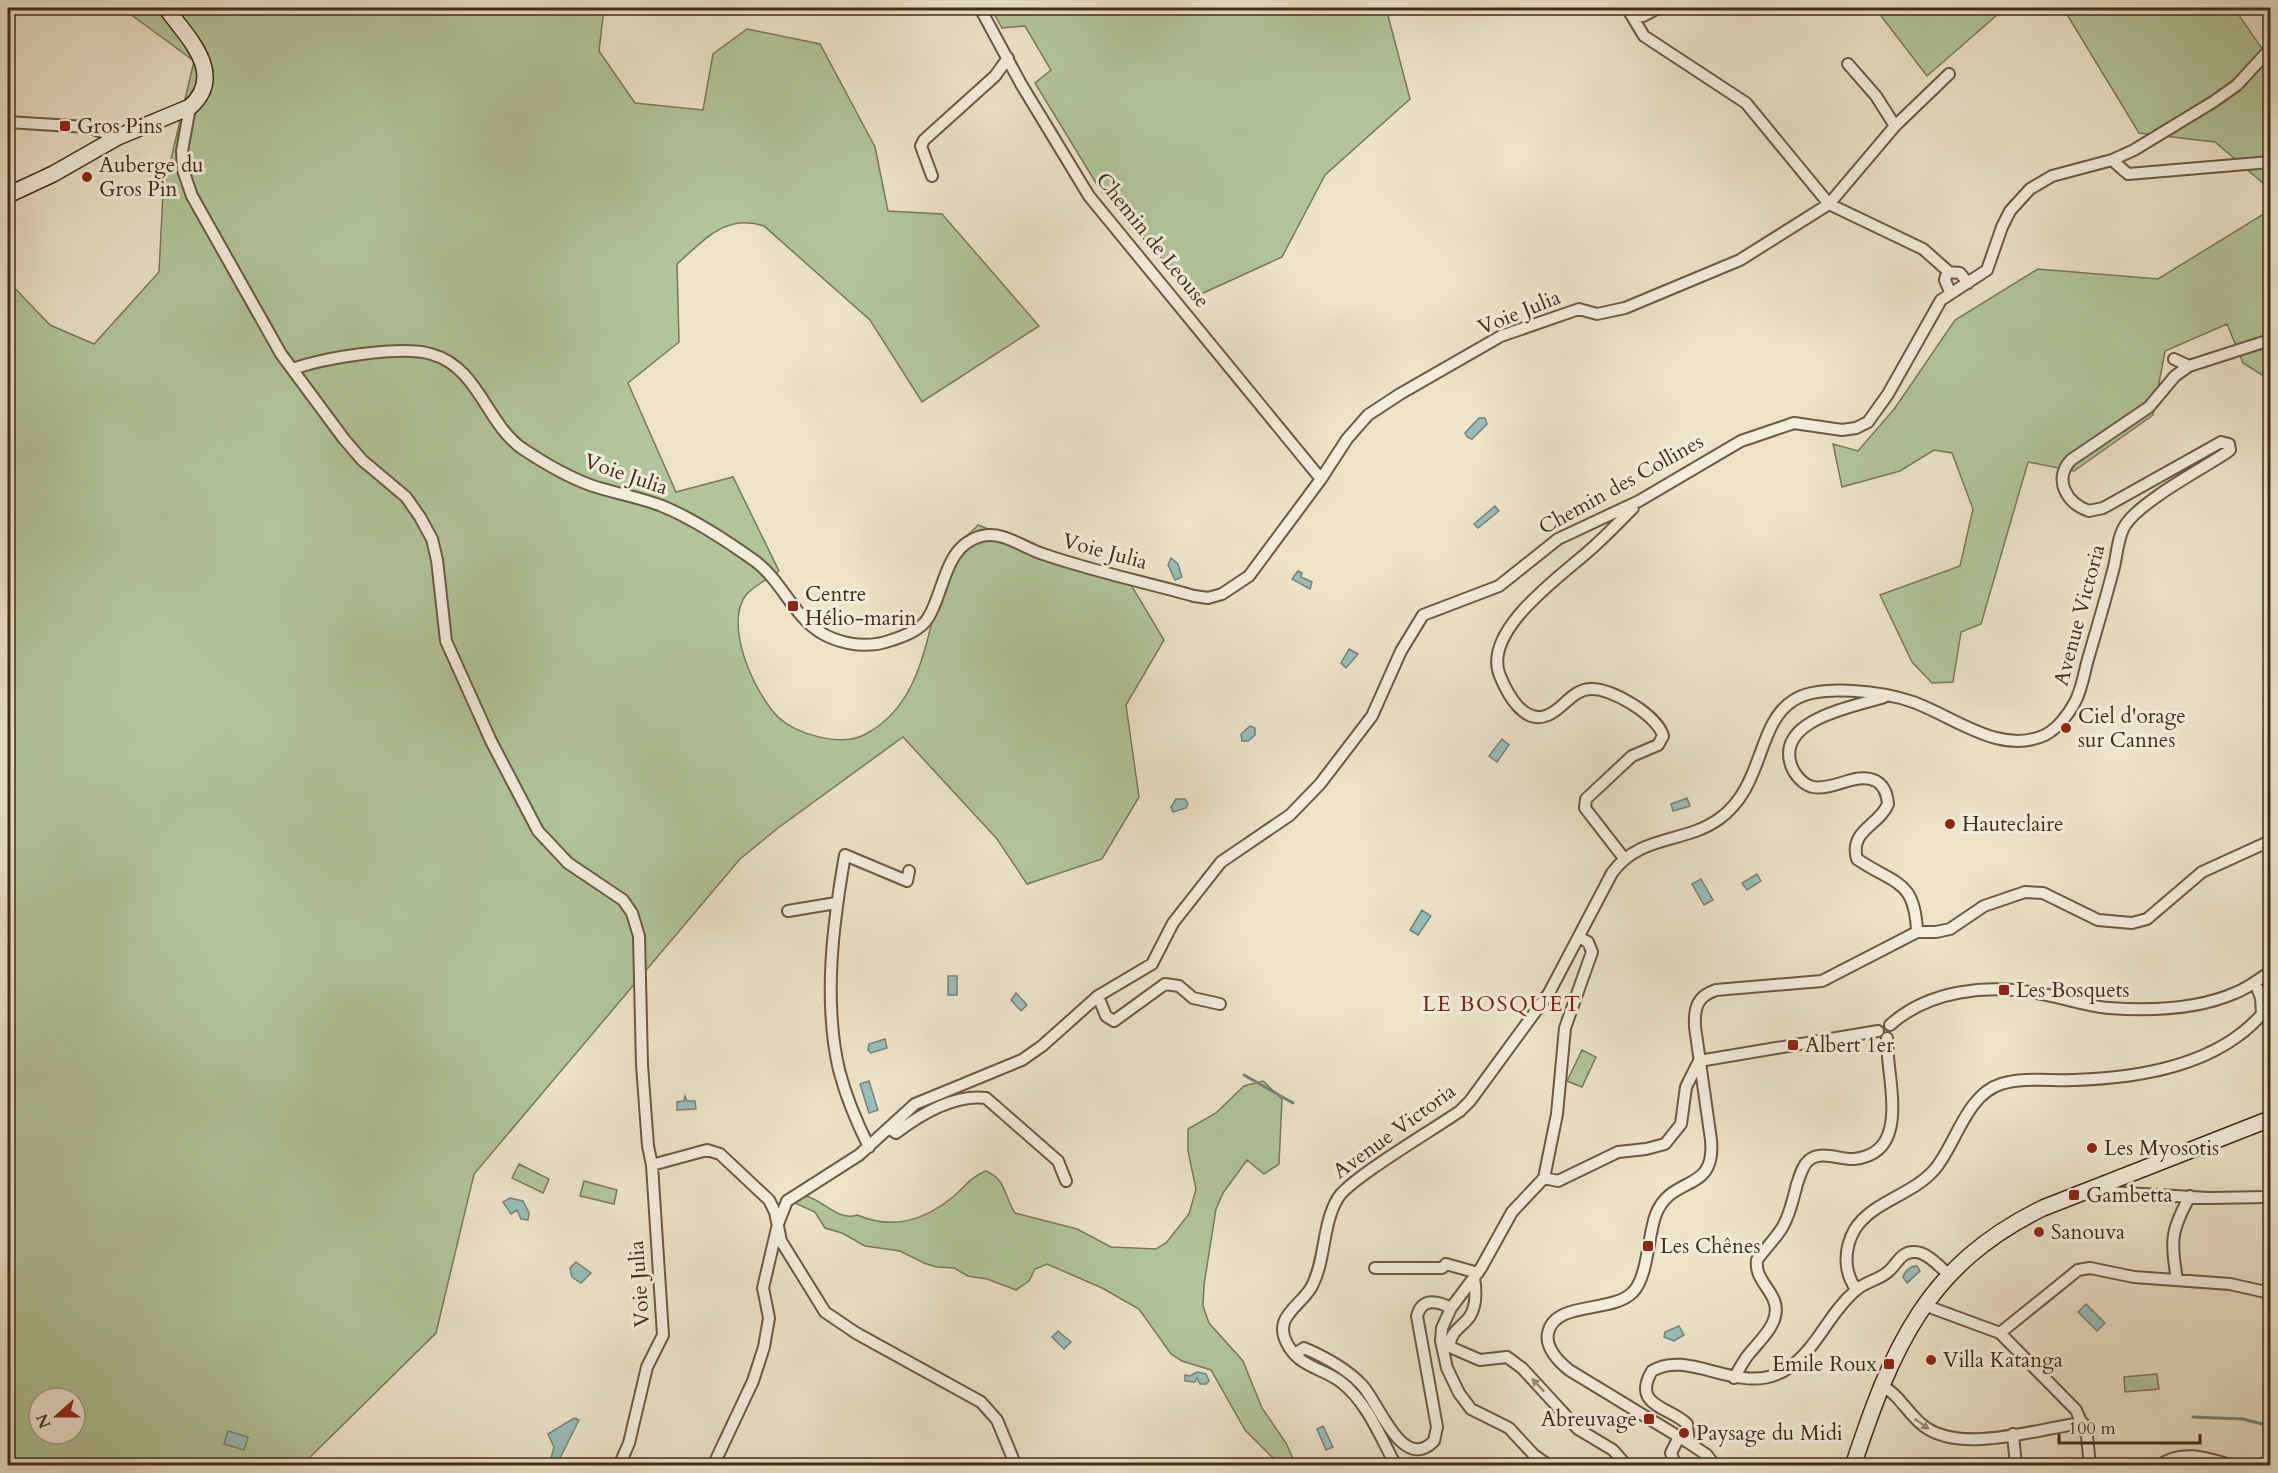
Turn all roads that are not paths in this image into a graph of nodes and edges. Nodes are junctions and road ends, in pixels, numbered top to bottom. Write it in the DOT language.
graph roads {
  1 [pos="166,8"];
  2 [pos="980,8"];
  3 [pos="1627,8"];
  4 [pos="1658,8"];
  5 [pos="1634,17"];
  6 [pos="2271,49"];
  7 [pos="1008,58"];
  8 [pos="1848,64"];
  9 [pos="1949,74"];
  10 [pos="190,107"];
  11 [pos="8,122"];
  12 [pos="1894,126"];
  13 [pos="87,127"];
  14 [pos="118,137"];
  15 [pos="99,147"];
  16 [pos="2112,160"];
  17 [pos="2271,162"];
  18 [pos="932,176"];
  19 [pos="8,195"];
  20 [pos="1829,204"];
  21 [pos="1949,272"];
  22 [pos="1968,284"];
  23 [pos="1950,292"];
  24 [pos="2271,340"];
  25 [pos="2174,359"];
  26 [pos="2188,366"];
  27 [pos="293,369"];
  28 [pos="1321,479"];
  29 [pos="1639,501"];
  30 [pos="1887,696"];
  31 [pos="2271,841"];
  32 [pos="1623,857"];
  33 [pos="909,871"];
  34 [pos="836,903"];
  35 [pos="788,911"];
  36 [pos="1917,932"];
  37 [pos="1580,938"];
  38 [pos="2271,972"];
  39 [pos="2255,982"];
  40 [pos="1098,996"];
  41 [pos="1220,1004"];
  42 [pos="1883,1035"];
  43 [pos="1700,1061"];
  44 [pos="2271,1119"];
  45 [pos="889,1128"];
  46 [pos="869,1148"];
  47 [pos="652,1165"];
  48 [pos="2131,1174"];
  49 [pos="1544,1178"];
  50 [pos="1066,1180"];
  51 [pos="2087,1190"];
  52 [pos="2146,1193"];
  53 [pos="2190,1196"];
  54 [pos="2271,1197"];
  55 [pos="778,1224"];
  56 [pos="1376,1268"];
  57 [pos="1476,1275"];
  58 [pos="1949,1275"];
  59 [pos="2177,1280"];
  60 [pos="1856,1289"];
  61 [pos="2271,1293"];
  62 [pos="1924,1305"];
  63 [pos="1451,1308"];
  64 [pos="2000,1333"];
  65 [pos="1295,1354"];
  66 [pos="1734,1378"];
  67 [pos="1880,1385"];
  68 [pos="2083,1422"];
  69 [pos="2013,1434"];
  70 [pos="1684,1440"];
  71 [pos="619,1466"];
  72 [pos="713,1466"];
  73 [pos="1016,1466"];
  74 [pos="1396,1466"];
  75 [pos="1550,1466"];
  76 [pos="1628,1466"];
  77 [pos="1676,1466"];
  78 [pos="1715,1466"];
  79 [pos="1853,1466"];
  80 [pos="2016,1466"];
  81 [pos="2090,1466"];
  82 [pos="2159,1466"];
  83 [pos="2234,1466"];
  1 -- 10 [label="main road"];
  2 -- 7 [label="street, Chemin de Leouse"];
  3 -- 5 [label="street"];
  4 -- 5 [label="street"];
  5 -- 20 [label="street"];
  6 -- 16 [label="street, Chemin des Collines"];
  7 -- 18 [label="street"];
  7 -- 28 [label="street, Chemin de Leouse"];
  8 -- 12 [label="street"];
  9 -- 12 [label="street, Voie Julia"];
  10 -- 14 [label="main road"];
  10 -- 27 [label="street, Voie Julia"];
  11 -- 13 [label="street"];
  12 -- 20 [label="street, Voie Julia"];
  13 -- 14 [label="street"];
  13 -- 15 [label="street"];
  14 -- 15 [label="main road"];
  15 -- 19 [label="main road"];
  16 -- 17 [label="street"];
  16 -- 22 [label="street, Chemin des Collines"];
  20 -- 21 [label="street"];
  20 -- 28 [label="street, Voie Julia"];
  21 -- 22 [label="street"];
  21 -- 23 [label="street"];
  22 -- 23 [label="street, Chemin des Collines"];
  23 -- 29 [label="street, Chemin des Collines"];
  24 -- 26 [label="street"];
  25 -- 26 [label="street"];
  26 -- 30 [label="street, Avenue Victoria"];
  27 -- 28 [label="street, Voie Julia"];
  27 -- 47 [label="street, Voie Julia"];
  29 -- 32 [label="street"];
  29 -- 40 [label="street, Chemin des Collines"];
  30 -- 32 [label="street, Avenue Victoria"];
  30 -- 36 [label="street"];
  31 -- 36 [label="street"];
  32 -- 37 [label="street, Avenue Victoria"];
  33 -- 34 [label="street"];
  34 -- 35 [label="street"];
  34 -- 46 [label="street"];
  36 -- 43 [label="street"];
  37 -- 49 [label="street"];
  37 -- 65 [label="street, Avenue Victoria"];
  38 -- 39 [label="street"];
  39 -- 42 [label="street"];
  39 -- 60 [label="street"];
  40 -- 41 [label="street"];
  40 -- 45 [label="street, Chemin des Collines"];
  42 -- 43 [label="street"];
  42 -- 66 [label="street"];
  43 -- 49 [label="street"];
  43 -- 70 [label="street"];
  44 -- 48 [label="main road"];
  45 -- 46 [label="street, Chemin des Collines"];
  45 -- 50 [label="street"];
  46 -- 55 [label="street, Chemin des Collines"];
  47 -- 55 [label="street"];
  47 -- 71 [label="street, Voie Julia"];
  48 -- 51 [label="main road"];
  48 -- 52 [label="street"];
  49 -- 57 [label="street"];
  51 -- 52 [label="street"];
  51 -- 58 [label="main road"];
  52 -- 53 [label="street"];
  53 -- 54 [label="street"];
  53 -- 59 [label="street"];
  55 -- 72 [label="street, Chemin des Collines"];
  55 -- 73 [label="street"];
  56 -- 57 [label="street"];
  57 -- 63 [label="street"];
  76 -- 57 [label="street, one-way"];
  58 -- 60 [label="street"];
  58 -- 62 [label="main road"];
  59 -- 61 [label="street"];
  59 -- 64 [label="street"];
  60 -- 66 [label="street"];
  62 -- 64 [label="street"];
  62 -- 67 [label="main road"];
  63 -- 65 [label="street"];
  63 -- 75 [label="street"];
  64 -- 68 [label="street"];
  65 -- 74 [label="street"];
  66 -- 70 [label="street"];
  67 -- 69 [label="street, one-way"];
  67 -- 79 [label="main road"];
  68 -- 69 [label="street"];
  68 -- 81 [label="street"];
  69 -- 80 [label="street"];
  70 -- 77 [label="street"];
  70 -- 78 [label="street"];
  82 -- 83 [label="street"];
}
